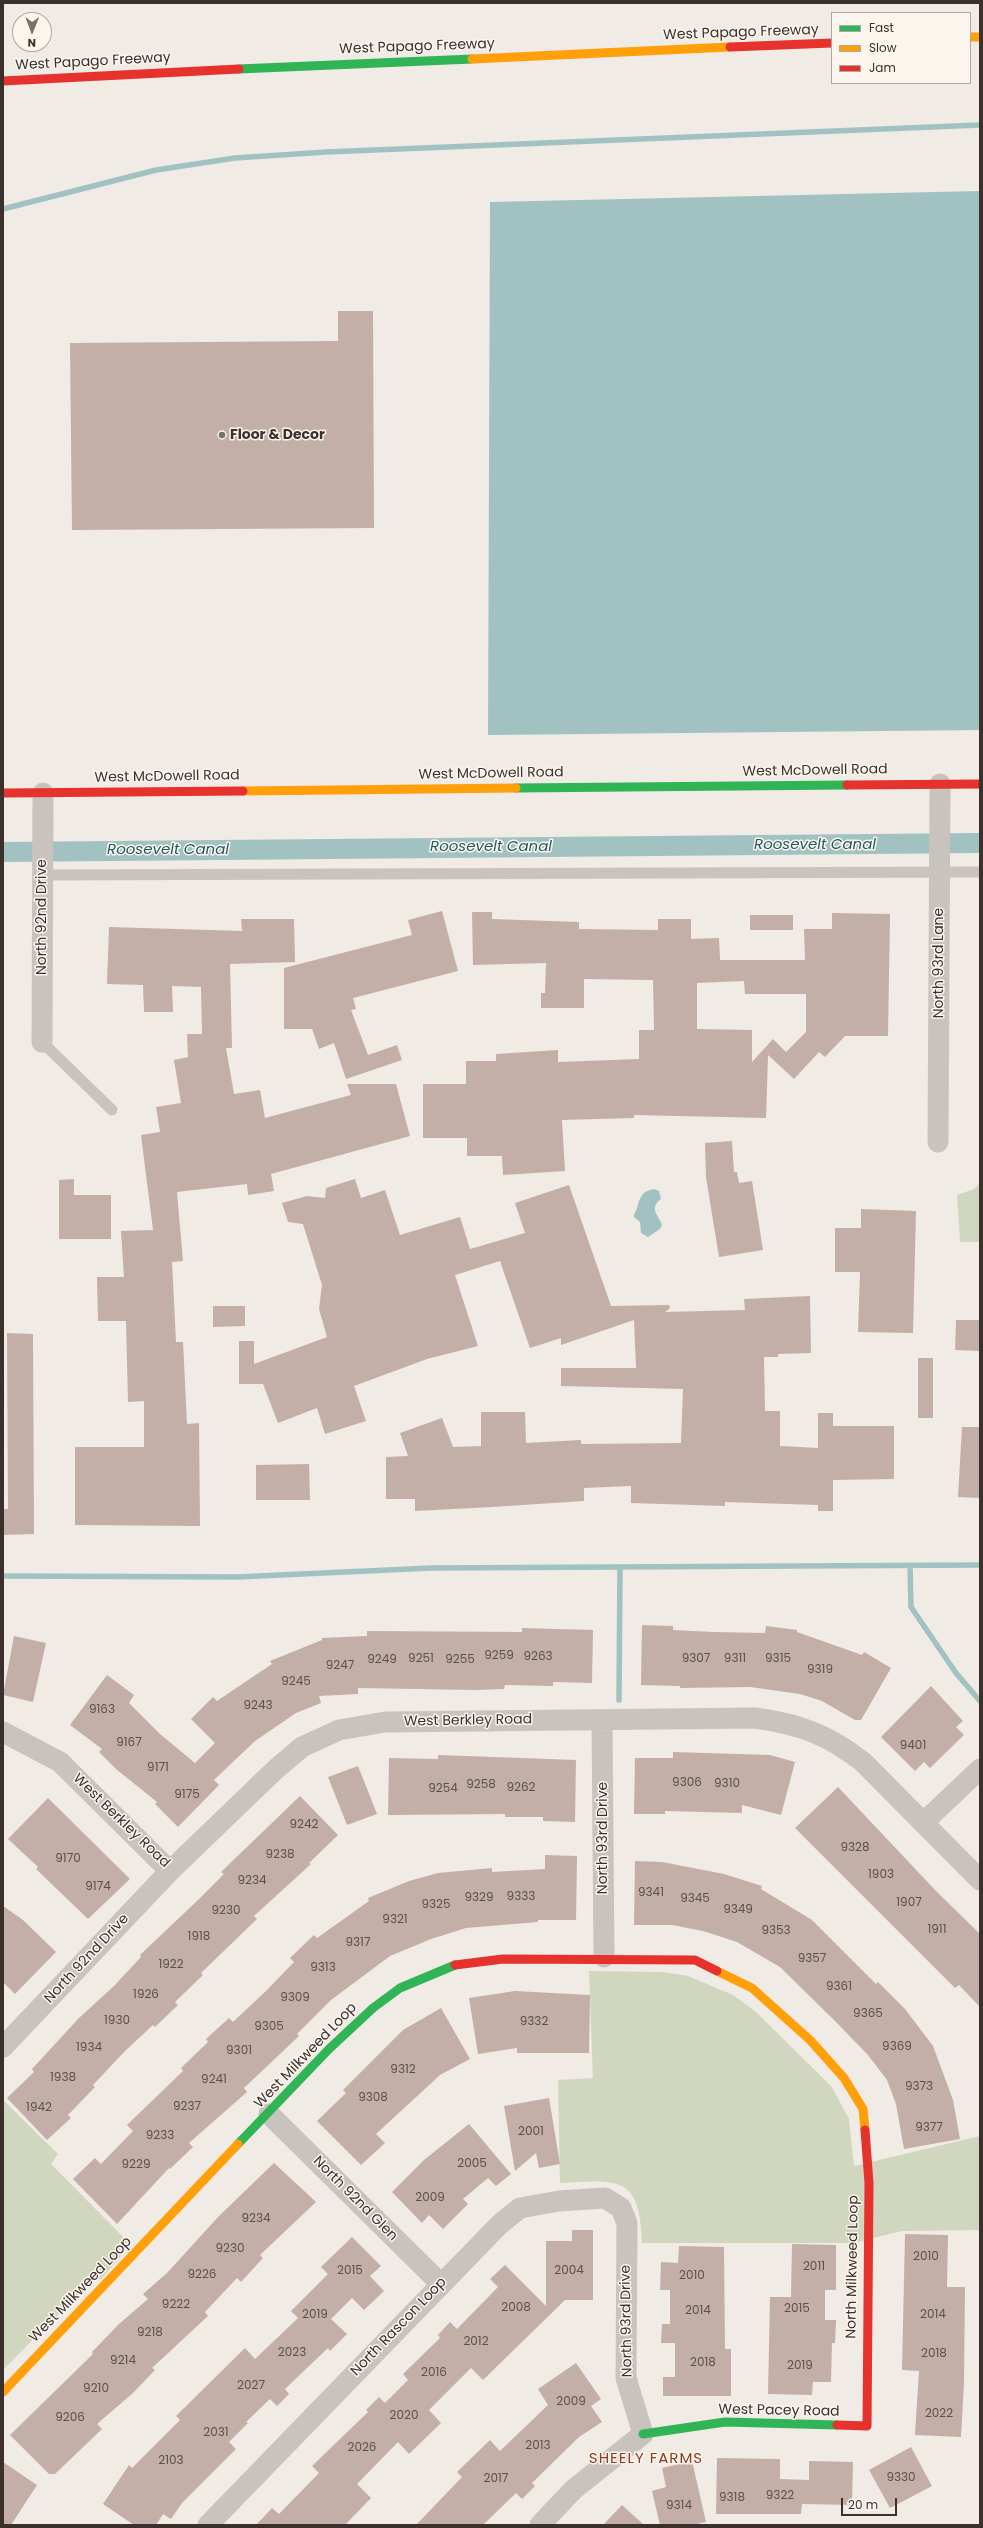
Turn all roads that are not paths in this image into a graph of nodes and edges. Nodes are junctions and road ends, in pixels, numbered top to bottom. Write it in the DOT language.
graph roads {
  1 [pos="831,43"];
  2 [pos="3,81"];
  3 [pos="940,784"];
  4 [pos="980,784"];
  5 [pos="43,792"];
  6 [pos="3,793"];
  7 [pos="940,868"];
  8 [pos="42,872"];
  9 [pos="980,872"];
  10 [pos="42,1042"];
  11 [pos="112,1110"];
  12 [pos="938,1142"];
  13 [pos="602,1720"];
  14 [pos="3,1732"];
  15 [pos="980,1769"];
  16 [pos="922,1823"];
  17 [pos="170,1871"];
  18 [pos="980,1880"];
  19 [pos="604,1957"];
  20 [pos="6,2039"];
  21 [pos="863,2109"];
  22 [pos="269,2114"];
  23 [pos="621,2208"];
  24 [pos="441,2284"];
  25 [pos="3,2392"];
  26 [pos="867,2426"];
  27 [pos="643,2434"];
  28 [pos="208,2525"];
  29 [pos="540,2525"];
  1 -- 2 [label="main road, West Papago Freeway"];
  3 -- 4 [label="main road, West McDowell Road"];
  3 -- 5 [label="main road, West McDowell Road"];
  3 -- 7 [label="street, North 93rd Lane"];
  5 -- 6 [label="main road, West McDowell Road"];
  5 -- 8 [label="street, North 92nd Drive"];
  7 -- 8 [label="lane"];
  7 -- 9 [label="lane"];
  7 -- 12 [label="street, North 93rd Lane"];
  8 -- 10 [label="street, North 92nd Drive"];
  10 -- 11 [label="lane"];
  13 -- 16 [label="street, West Berkley Road"];
  13 -- 17 [label="street, West Berkley Road"];
  13 -- 19 [label="street, North 93rd Drive"];
  14 -- 17 [label="street, West Berkley Road"];
  15 -- 16 [label="street"];
  16 -- 18 [label="street, West Berkley Road"];
  17 -- 20 [label="street, North 92nd Drive"];
  19 -- 21 [label="main road, West Milkweed Loop"];
  19 -- 22 [label="main road, West Milkweed Loop"];
  21 -- 26 [label="main road, North Milkweed Loop"];
  22 -- 24 [label="street, North 92nd Glen"];
  22 -- 25 [label="main road, West Milkweed Loop"];
  23 -- 24 [label="street, North Rascon Loop"];
  23 -- 27 [label="street, North 93rd Drive"];
  24 -- 28 [label="street, North Rascon Loop"];
  26 -- 27 [label="main road, West Pacey Road"];
  27 -- 29 [label="street"];
}
